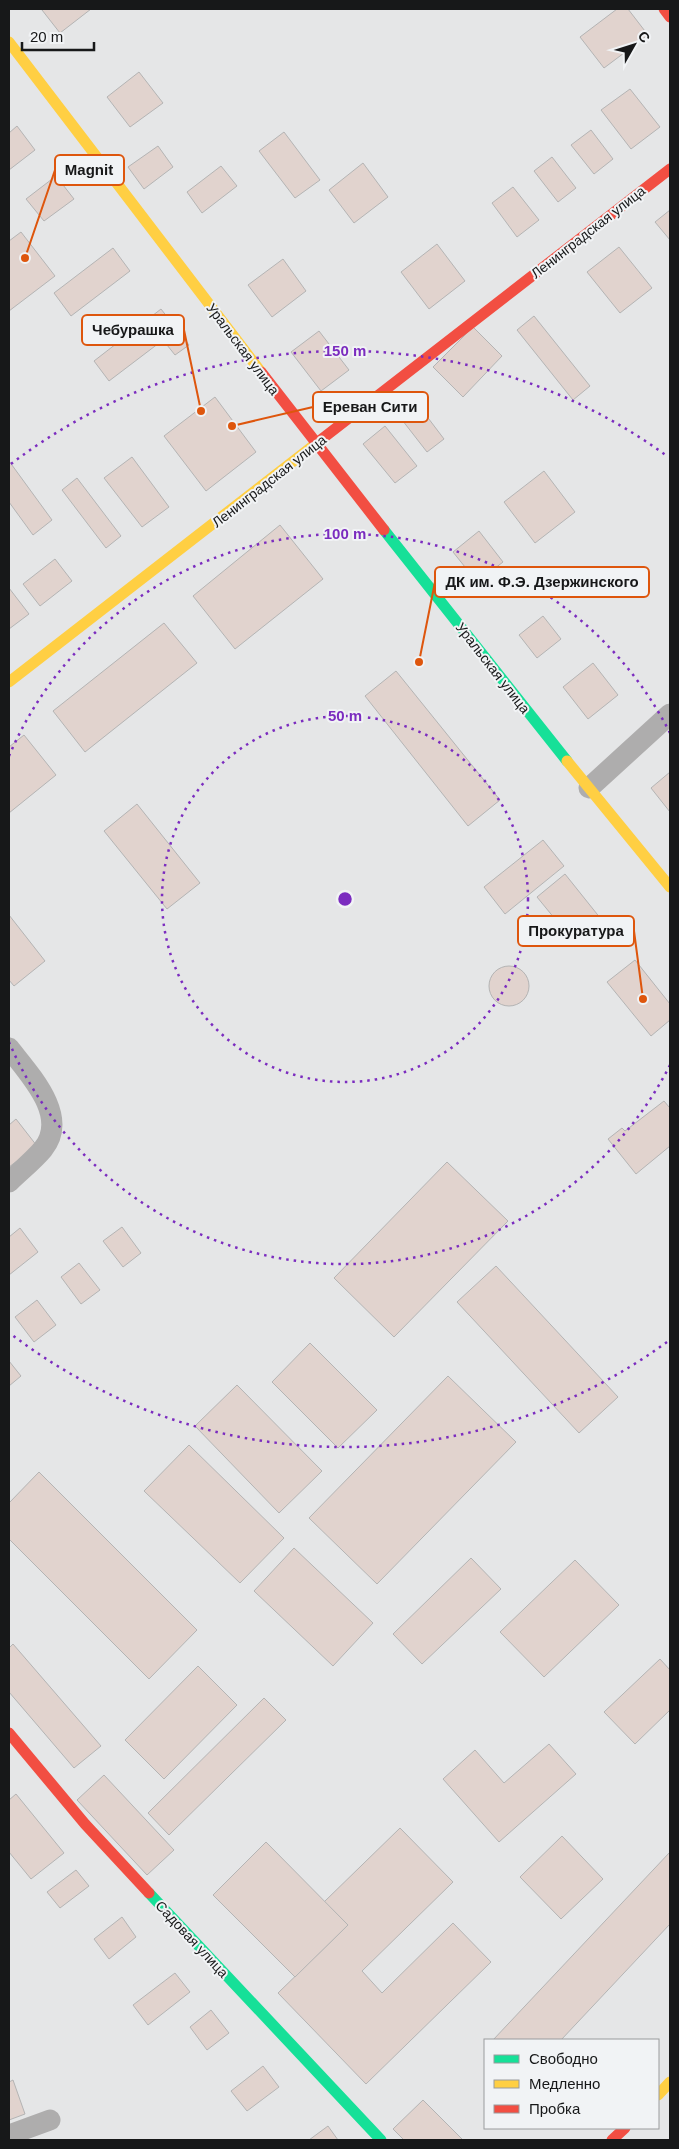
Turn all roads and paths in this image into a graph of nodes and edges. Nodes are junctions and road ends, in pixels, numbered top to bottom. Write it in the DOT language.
graph roads {
  1 [pos="664,9"];
  2 [pos="670,17"];
  3 [pos="9,42"];
  4 [pos="670,169"];
  5 [pos="316,445"];
  6 [pos="9,682"];
  7 [pos="670,714"];
  8 [pos="589,788"];
  9 [pos="670,887"];
  10 [pos="9,1048"];
  11 [pos="9,1182"];
  12 [pos="9,1733"];
  13 [pos="670,2082"];
  14 [pos="659,2094"];
  15 [pos="50,2120"];
  16 [pos="624,2129"];
  17 [pos="9,2135"];
  18 [pos="381,2140"];
  19 [pos="612,2140"];
  1 -- 2 [label="street"];
  3 -- 5 [label="street, Уральская улица"];
  4 -- 5 [label="street, Ленинградская улица"];
  5 -- 6 [label="street, Ленинградская улица"];
  5 -- 8 [label="street, Уральская улица"];
  7 -- 8 [label="street"];
  8 -- 9 [label="street, Уральская улица"];
  10 -- 11 [label="street"];
  12 -- 18 [label="street, Садовая улица"];
  13 -- 14 [label="street"];
  15 -- 17 [label="street"];
  16 -- 19 [label="street"];
}
